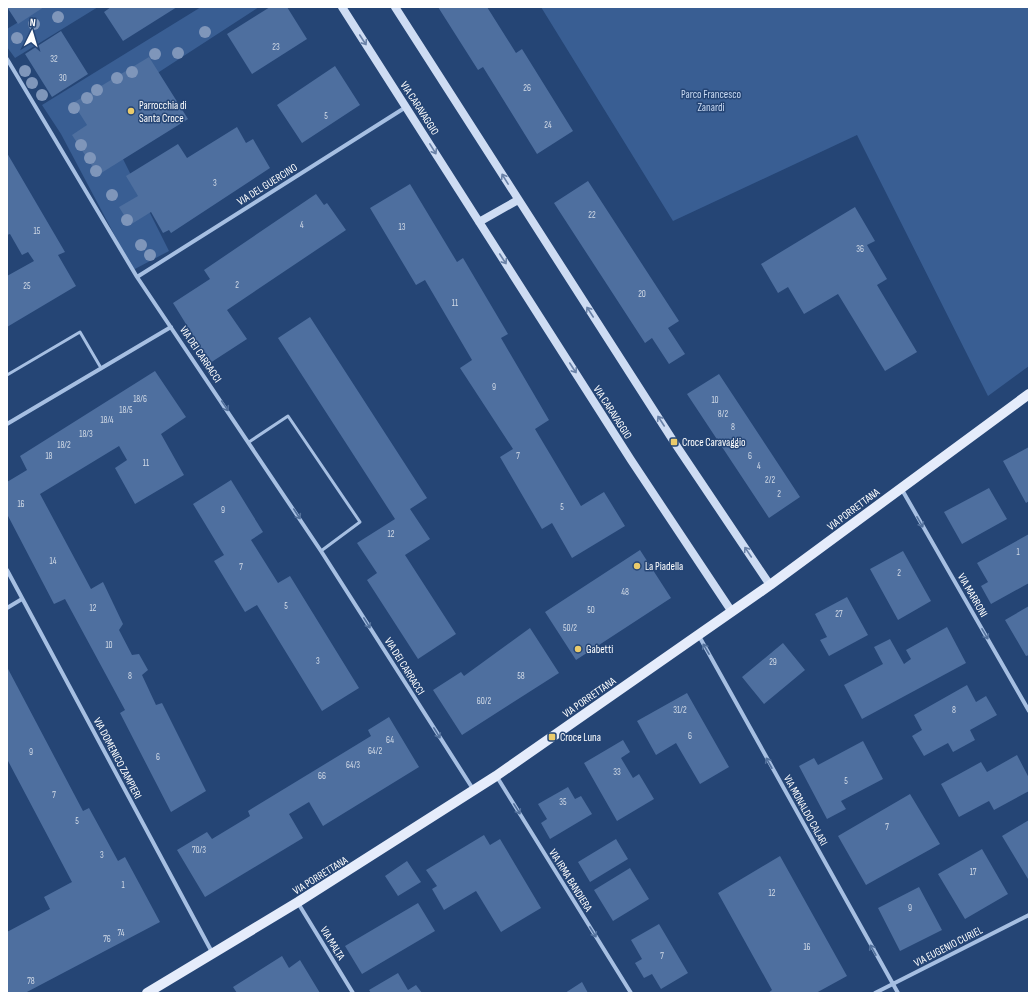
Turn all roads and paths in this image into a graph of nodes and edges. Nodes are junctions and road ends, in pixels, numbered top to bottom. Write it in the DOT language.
graph roads {
  1 [pos="342,7"];
  2 [pos="395,7"];
  3 [pos="7,59"];
  4 [pos="406,106"];
  5 [pos="518,200"];
  6 [pos="479,222"];
  7 [pos="137,277"];
  8 [pos="172,327"];
  9 [pos="101,368"];
  10 [pos="7,375"];
  11 [pos="1029,394"];
  12 [pos="7,424"];
  13 [pos="249,442"];
  14 [pos="901,488"];
  15 [pos="321,551"];
  16 [pos="7,570"];
  17 [pos="770,585"];
  18 [pos="22,599"];
  19 [pos="7,608"];
  20 [pos="732,612"];
  21 [pos="698,636"];
  22 [pos="1029,711"];
  23 [pos="496,776"];
  24 [pos="474,791"];
  25 [pos="298,902"];
  26 [pos="1029,915"];
  27 [pos="213,954"];
  28 [pos="892,984"];
  29 [pos="147,993"];
  30 [pos="353,993"];
  31 [pos="631,993"];
  32 [pos="874,993"];
  33 [pos="898,993"];
  1 -- 4 [label="main road, VIA CARAVAGGIO, one-way"];
  5 -- 2 [label="main road, one-way"];
  3 -- 7 [label="street, VIA DEI CARRACCI"];
  4 -- 6 [label="main road, VIA CARAVAGGIO, one-way"];
  4 -- 7 [label="street, VIA DEL GUERCINO"];
  5 -- 6 [label="main road"];
  17 -- 5 [label="main road, one-way"];
  6 -- 20 [label="main road, VIA CARAVAGGIO, one-way"];
  7 -- 8 [label="street, VIA DEI CARRACCI"];
  8 -- 9 [label="street"];
  8 -- 13 [label="street, VIA DEI CARRACCI, one-way"];
  9 -- 10 [label="lane"];
  9 -- 12 [label="street"];
  11 -- 14 [label="main road, VIA PORRETTANA"];
  13 -- 15 [label="street, VIA DEI CARRACCI, one-way"];
  13 -- 15 [label="lane"];
  14 -- 17 [label="main road, VIA PORRETTANA"];
  14 -- 22 [label="street, VIA MARRONI, one-way"];
  15 -- 24 [label="street, VIA DEI CARRACCI, one-way"];
  16 -- 18 [label="street, VIA DOMENICO ZAMPIERI"];
  17 -- 20 [label="main road, VIA PORRETTANA"];
  18 -- 19 [label="street"];
  18 -- 27 [label="street, VIA DOMENICO ZAMPIERI"];
  20 -- 21 [label="main road, VIA PORRETTANA"];
  21 -- 23 [label="main road, VIA PORRETTANA"];
  28 -- 21 [label="street, VIA MONALDO CALARI, one-way"];
  23 -- 24 [label="main road, VIA PORRETTANA"];
  23 -- 31 [label="street, VIA IRMA BANDIERA, one-way"];
  24 -- 25 [label="main road, VIA PORRETTANA"];
  25 -- 27 [label="main road, VIA PORRETTANA"];
  25 -- 30 [label="street, VIA MALTA"];
  26 -- 28 [label="street, VIA EUGENIO CURIEL"];
  27 -- 29 [label="main road, VIA PORRETTANA"];
  28 -- 32 [label="street, VIA EUGENIO CURIEL"];
  28 -- 33 [label="street, VIA MONALDO CALARI"];
}
